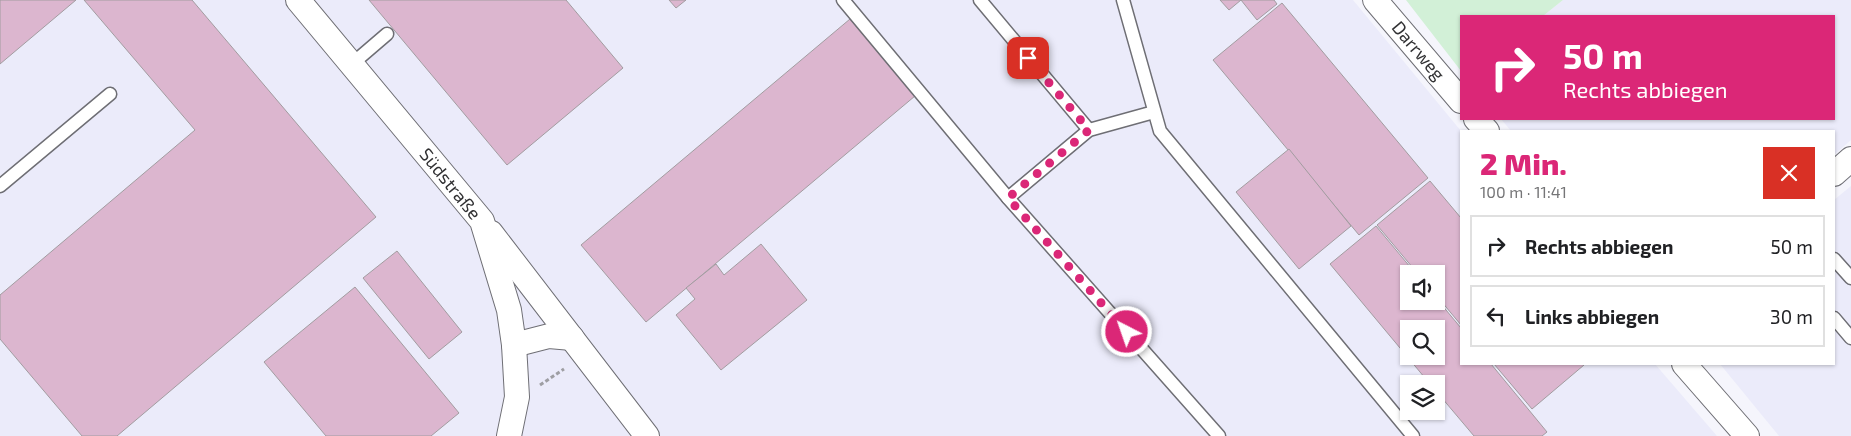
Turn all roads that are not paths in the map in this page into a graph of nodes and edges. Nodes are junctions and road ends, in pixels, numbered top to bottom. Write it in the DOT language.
graph roads {
  1 [pos="298,0"];
  2 [pos="843,0"];
  3 [pos="980,0"];
  4 [pos="1123,0"];
  5 [pos="1375,0"];
  6 [pos="387,34"];
  7 [pos="352,64"];
  8 [pos="110,94"];
  9 [pos="1460,100"];
  10 [pos="1154,112"];
  11 [pos="1477,120"];
  12 [pos="1089,130"];
  13 [pos="1486,130"];
  14 [pos="1851,159"];
  15 [pos="1835,173"];
  16 [pos="0,186"];
  17 [pos="1008,198"];
  18 [pos="482,222"];
  19 [pos="1835,259"];
  20 [pos="1851,278"];
  21 [pos="1835,319"];
  22 [pos="572,338"];
  23 [pos="1851,338"];
  24 [pos="514,345"];
  25 [pos="1685,365"];
  26 [pos="509,436"];
  27 [pos="648,436"];
  28 [pos="1219,436"];
  29 [pos="1413,436"];
  30 [pos="1747,436"];
  1 -- 7 [label="street, Südstraße"];
  2 -- 17 [label="lane"];
  3 -- 12 [label="lane"];
  4 -- 10 [label="lane"];
  5 -- 9 [label="street, Darrweg"];
  6 -- 7 [label="lane"];
  7 -- 18 [label="street, Südstraße"];
  8 -- 16 [label="lane"];
  10 -- 12 [label="lane"];
  10 -- 29 [label="lane"];
  11 -- 13 [label="street"];
  12 -- 17 [label="lane"];
  14 -- 15 [label="street"];
  17 -- 28 [label="lane"];
  18 -- 22 [label="street"];
  18 -- 24 [label="street, Südstraße"];
  19 -- 20 [label="lane"];
  21 -- 23 [label="lane"];
  22 -- 24 [label="street"];
  22 -- 27 [label="street"];
  24 -- 26 [label="street, Südstraße"];
  25 -- 30 [label="street"];
}
